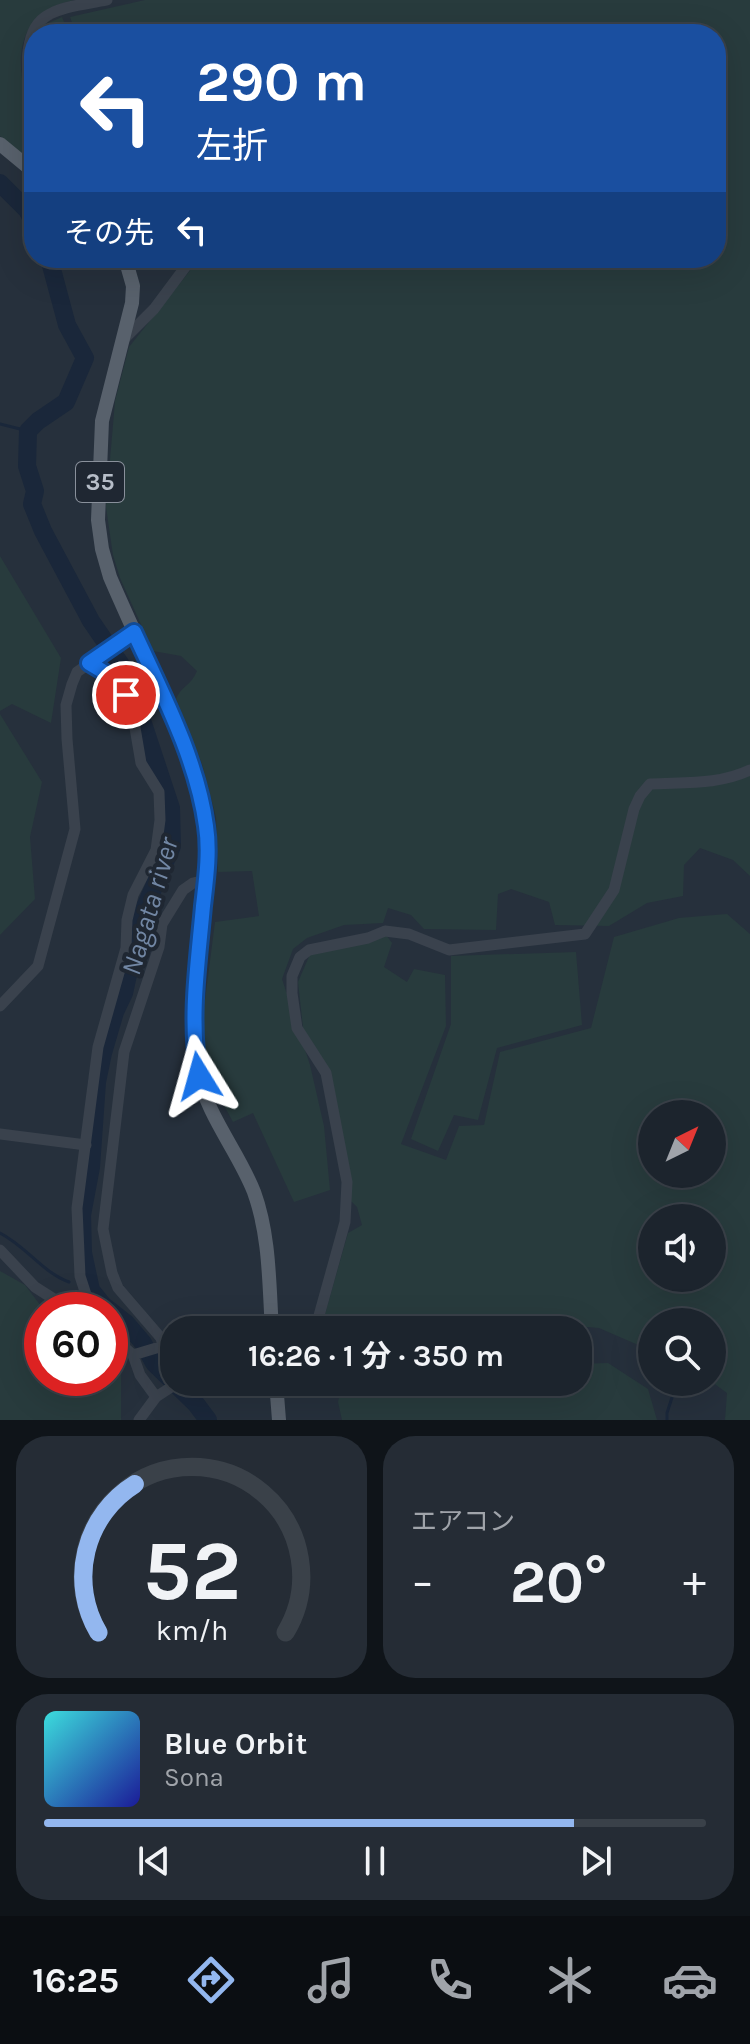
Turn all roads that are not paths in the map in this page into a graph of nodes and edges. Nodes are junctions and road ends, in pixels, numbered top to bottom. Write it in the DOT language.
graph roads {
  1 [pos="107,0"];
  2 [pos="38,24"];
  3 [pos="0,144"];
  4 [pos="24,164"];
  5 [pos="128,268"];
  6 [pos="185,268"];
  7 [pos="123,340"];
  8 [pos="128,636"];
  9 [pos="92,660"];
  10 [pos="750,770"];
  11 [pos="206,880"];
  12 [pos="0,1006"];
  13 [pos="0,1134"];
  14 [pos="86,1145"];
  15 [pos="0,1250"];
  16 [pos="43,1292"];
  17 [pos="85,1292"];
  18 [pos="271,1316"];
  19 [pos="319,1316"];
  20 [pos="128,1348"];
  21 [pos="137,1354"];
  22 [pos="160,1394"];
  23 [pos="277,1396"];
  24 [pos="156,1397"];
  25 [pos="139,1420"];
  26 [pos="279,1420"];
  1 -- 2 [label="street"];
  3 -- 4 [label="main road"];
  5 -- 7 [label="main road, 35"];
  6 -- 7 [label="street"];
  7 -- 8 [label="main road, 35"];
  8 -- 9 [label="street"];
  8 -- 11 [label="main road, 35"];
  9 -- 12 [label="street"];
  9 -- 14 [label="street"];
  10 -- 19 [label="street"];
  11 -- 18 [label="main road, 35"];
  11 -- 21 [label="street"];
  13 -- 14 [label="street"];
  14 -- 17 [label="street"];
  15 -- 16 [label="street"];
  20 -- 21 [label="street"];
  21 -- 24 [label="street"];
  22 -- 24 [label="street"];
  23 -- 26 [label="main road"];
  24 -- 25 [label="street"];
}
